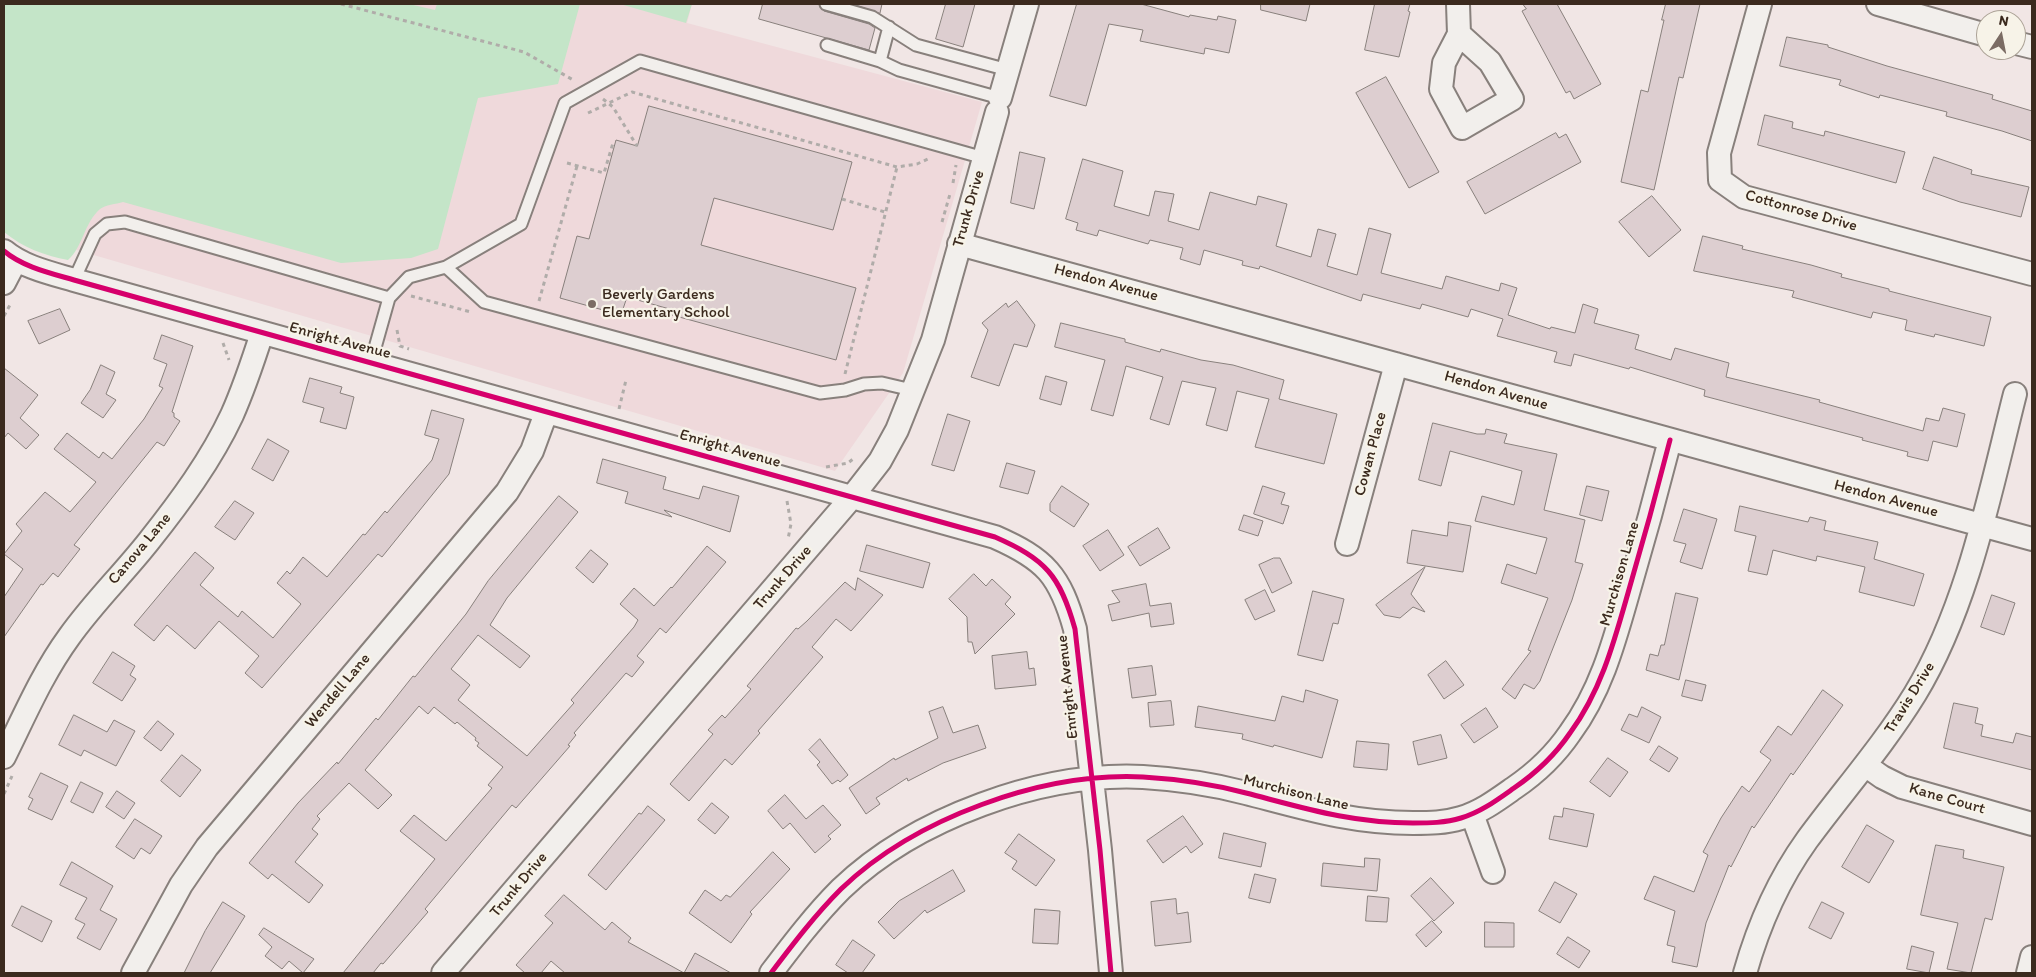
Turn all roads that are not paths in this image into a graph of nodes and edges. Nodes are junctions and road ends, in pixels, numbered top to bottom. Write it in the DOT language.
graph roads {
  1 [pos="826,4"];
  2 [pos="1027,4"];
  3 [pos="1458,4"];
  4 [pos="1760,4"];
  5 [pos="1878,4"];
  6 [pos="889,27"];
  7 [pos="1976,32"];
  8 [pos="1458,34"];
  9 [pos="827,44"];
  10 [pos="880,61"];
  11 [pos="1008,70"];
  12 [pos="999,105"];
  13 [pos="984,158"];
  14 [pos="959,244"];
  15 [pos="10,255"];
  16 [pos="446,267"];
  17 [pos="2032,274"];
  18 [pos="74,280"];
  19 [pos="10,289"];
  20 [pos="389,298"];
  21 [pos="262,333"];
  22 [pos="371,362"];
  23 [pos="1396,364"];
  24 [pos="912,390"];
  25 [pos="2015,394"];
  26 [pos="546,413"];
  27 [pos="1670,440"];
  28 [pos="852,497"];
  29 [pos="1981,524"];
  30 [pos="2032,539"];
  31 [pos="1347,544"];
  32 [pos="4,757"];
  33 [pos="1865,765"];
  34 [pos="1091,780"];
  35 [pos="1472,814"];
  36 [pos="2032,824"];
  37 [pos="1493,872"];
  38 [pos="2032,957"];
  39 [pos="133,973"];
  40 [pos="443,973"];
  41 [pos="771,973"];
  42 [pos="1111,973"];
  43 [pos="1745,973"];
  44 [pos="2028,973"];
  1 -- 6 [label="lane"];
  2 -- 11 [label="street, Trunk Drive"];
  3 -- 8 [label="street"];
  4 -- 17 [label="street, Cottonrose Drive"];
  5 -- 7 [label="street"];
  6 -- 10 [label="lane"];
  6 -- 11 [label="lane"];
  9 -- 10 [label="lane"];
  10 -- 12 [label="lane"];
  11 -- 12 [label="street, Trunk Drive"];
  12 -- 13 [label="street, Trunk Drive"];
  13 -- 14 [label="street, Trunk Drive"];
  13 -- 16 [label="lane"];
  14 -- 23 [label="street, Hendon Avenue"];
  14 -- 24 [label="street, Trunk Drive"];
  15 -- 18 [label="street, Enright Avenue"];
  15 -- 19 [label="street"];
  16 -- 20 [label="lane"];
  16 -- 24 [label="lane"];
  18 -- 20 [label="lane"];
  18 -- 21 [label="street, Enright Avenue"];
  20 -- 22 [label="lane"];
  21 -- 22 [label="street, Enright Avenue"];
  21 -- 32 [label="street, Canova Lane"];
  22 -- 26 [label="street, Enright Avenue"];
  23 -- 27 [label="street, Hendon Avenue"];
  23 -- 31 [label="street, Cowan Place"];
  24 -- 28 [label="street, Trunk Drive"];
  25 -- 29 [label="street, Travis Drive"];
  26 -- 28 [label="street, Enright Avenue"];
  26 -- 39 [label="street, Wendell Lane"];
  27 -- 29 [label="street, Hendon Avenue"];
  27 -- 35 [label="street, Murchison Lane"];
  28 -- 34 [label="street, Enright Avenue"];
  28 -- 40 [label="street, Trunk Drive"];
  29 -- 30 [label="street, Hendon Avenue"];
  29 -- 33 [label="street, Travis Drive"];
  33 -- 36 [label="street, Kane Court"];
  33 -- 43 [label="street, Travis Drive"];
  34 -- 35 [label="street, Murchison Lane"];
  34 -- 41 [label="street, Murchison Lane"];
  34 -- 42 [label="street, Enright Avenue"];
  35 -- 37 [label="street"];
  38 -- 44 [label="street"];
}
